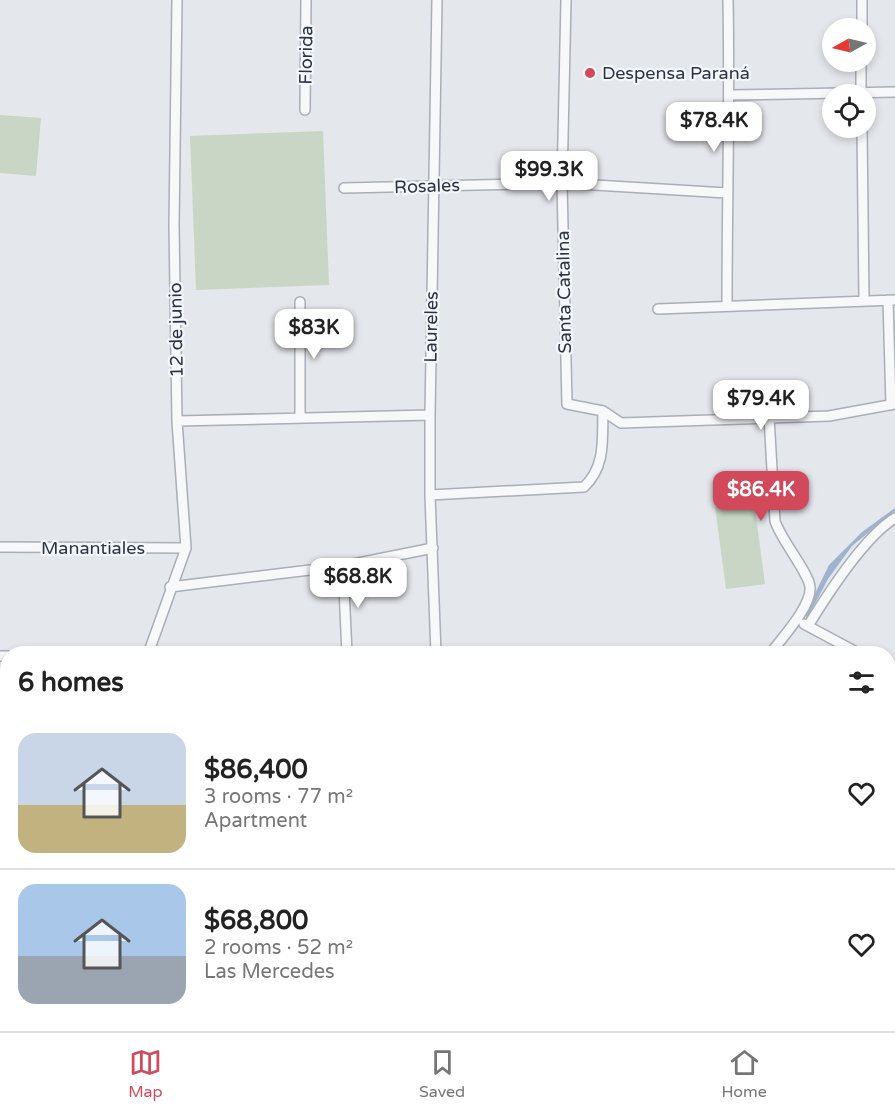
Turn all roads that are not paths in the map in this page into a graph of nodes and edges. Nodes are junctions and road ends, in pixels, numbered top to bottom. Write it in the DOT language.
graph roads {
  1 [pos="177,0"];
  2 [pos="306,0"];
  3 [pos="437,0"];
  4 [pos="566,0"];
  5 [pos="728,0"];
  6 [pos="862,0"];
  7 [pos="862,18"];
  8 [pos="895,92"];
  9 [pos="876,93"];
  10 [pos="730,94"];
  11 [pos="822,94"];
  12 [pos="305,110"];
  13 [pos="862,138"];
  14 [pos="562,183"];
  15 [pos="433,186"];
  16 [pos="344,188"];
  17 [pos="727,194"];
  18 [pos="864,300"];
  19 [pos="892,300"];
  20 [pos="300,302"];
  21 [pos="728,306"];
  22 [pos="658,309"];
  23 [pos="893,404"];
  24 [pos="603,411"];
  25 [pos="430,414"];
  26 [pos="769,417"];
  27 [pos="300,418"];
  28 [pos="177,421"];
  29 [pos="430,495"];
  30 [pos="895,518"];
  31 [pos="0,547"];
  32 [pos="186,548"];
  33 [pos="433,548"];
  34 [pos="343,566"];
  35 [pos="170,587"];
  36 [pos="796,620"];
  37 [pos="808,626"];
  38 [pos="150,646"];
  39 [pos="347,646"];
  40 [pos="436,646"];
  41 [pos="776,646"];
  42 [pos="845,646"];
  1 -- 28 [label="street, 12 de junio"];
  2 -- 12 [label="street, Florida"];
  3 -- 15 [label="street, Laureles"];
  4 -- 14 [label="street, Santa Catalina"];
  5 -- 10 [label="street"];
  6 -- 7 [label="street"];
  8 -- 9 [label="street"];
  10 -- 11 [label="street"];
  10 -- 17 [label="street"];
  13 -- 18 [label="street"];
  14 -- 15 [label="street, Rosales"];
  14 -- 17 [label="street, Rosales"];
  14 -- 24 [label="street, Santa Catalina"];
  15 -- 16 [label="street, Rosales"];
  15 -- 25 [label="street, Laureles"];
  17 -- 21 [label="street"];
  18 -- 19 [label="street"];
  18 -- 21 [label="street"];
  19 -- 23 [label="street"];
  20 -- 27 [label="street"];
  21 -- 22 [label="street"];
  23 -- 26 [label="street"];
  24 -- 26 [label="street"];
  24 -- 29 [label="street"];
  25 -- 27 [label="street"];
  25 -- 29 [label="street, Laureles"];
  26 -- 36 [label="street"];
  27 -- 28 [label="street"];
  28 -- 32 [label="street, 12 de junio"];
  29 -- 33 [label="street, Laureles"];
  30 -- 37 [label="street"];
  31 -- 32 [label="street, Manantiales"];
  32 -- 35 [label="street, 12 de junio"];
  33 -- 34 [label="street"];
  33 -- 40 [label="street, Laureles"];
  34 -- 35 [label="street"];
  34 -- 39 [label="street"];
  35 -- 38 [label="street, 12 de junio"];
  36 -- 37 [label="street"];
  36 -- 41 [label="street"];
  37 -- 42 [label="street"];
}
